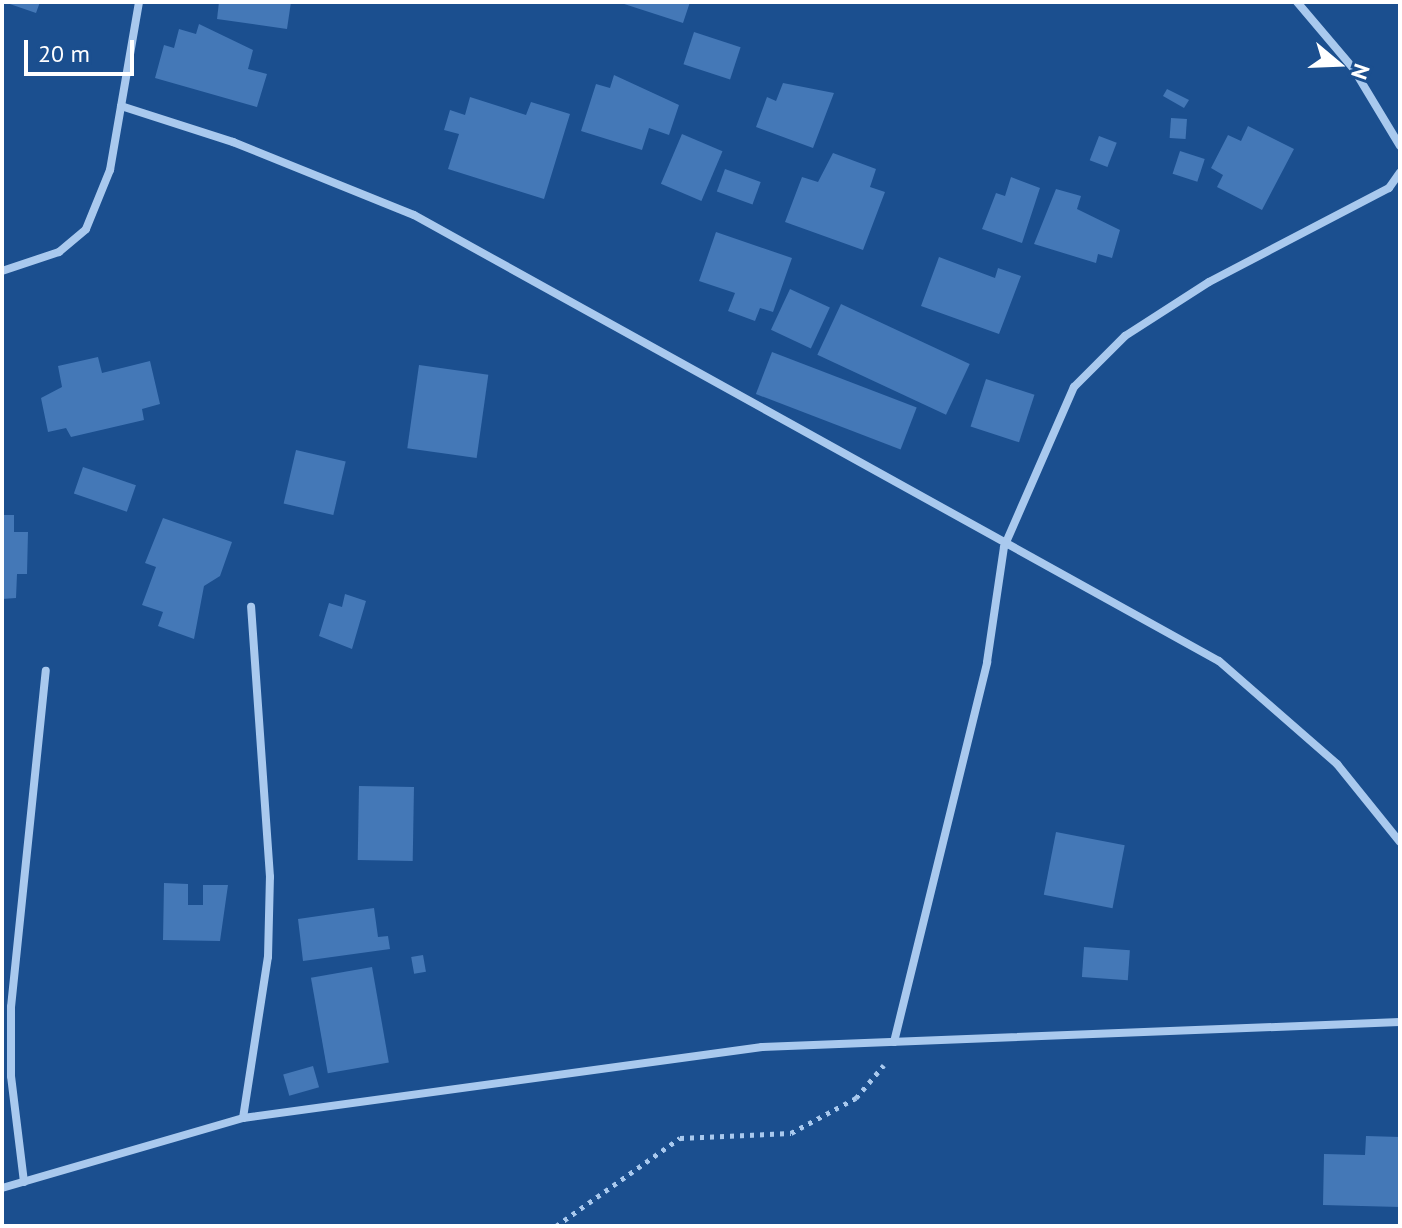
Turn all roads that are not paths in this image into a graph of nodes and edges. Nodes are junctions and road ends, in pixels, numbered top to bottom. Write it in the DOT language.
graph roads {
  1 [pos="139,2"];
  2 [pos="1297,2"];
  3 [pos="121,106"];
  4 [pos="1400,146"];
  5 [pos="1400,172"];
  6 [pos="2,271"];
  7 [pos="1004,547"];
  8 [pos="251,607"];
  9 [pos="46,671"];
  10 [pos="1400,842"];
  11 [pos="1400,1022"];
  12 [pos="894,1042"];
  13 [pos="243,1118"];
  14 [pos="24,1182"];
  15 [pos="2,1188"];
  1 -- 3 [label="street"];
  2 -- 4 [label="street"];
  3 -- 6 [label="street"];
  3 -- 7 [label="street"];
  5 -- 7 [label="street"];
  7 -- 10 [label="street"];
  7 -- 12 [label="street"];
  8 -- 13 [label="street"];
  9 -- 14 [label="street"];
  11 -- 12 [label="street"];
  12 -- 13 [label="street"];
  13 -- 14 [label="street"];
  14 -- 15 [label="street"];
}
